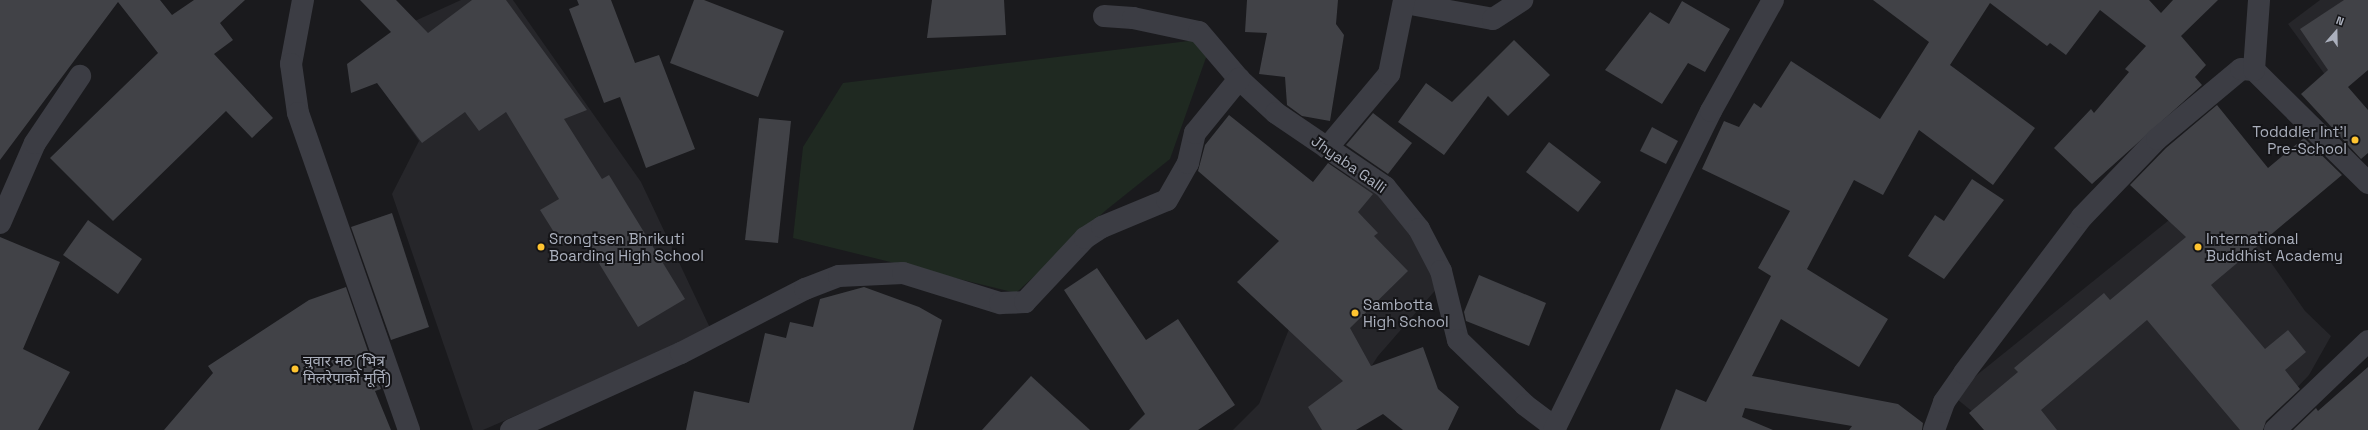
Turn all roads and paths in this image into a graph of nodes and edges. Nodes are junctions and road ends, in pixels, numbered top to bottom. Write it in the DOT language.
graph roads {
  1 [pos="303,0"];
  2 [pos="1522,0"];
  3 [pos="1773,0"];
  4 [pos="2259,0"];
  5 [pos="1405,2"];
  6 [pos="1104,16"];
  7 [pos="2254,70"];
  8 [pos="80,76"];
  9 [pos="1239,79"];
  10 [pos="1327,148"];
  11 [pos="2368,183"];
  12 [pos="0,223"];
  13 [pos="2368,341"];
  14 [pos="1554,429"];
  15 [pos="409,430"];
  16 [pos="511,430"];
  17 [pos="1934,430"];
  18 [pos="2275,430"];
  1 -- 15 [label="street"];
  2 -- 5 [label="street"];
  3 -- 14 [label="street"];
  4 -- 7 [label="street"];
  5 -- 10 [label="street"];
  6 -- 9 [label="street, Jhyaba Galli"];
  7 -- 11 [label="street"];
  7 -- 17 [label="street"];
  8 -- 12 [label="street"];
  9 -- 10 [label="street, Jhyaba Galli"];
  9 -- 16 [label="street"];
  10 -- 14 [label="street, Jhyaba Galli"];
  13 -- 18 [label="street"];
}
